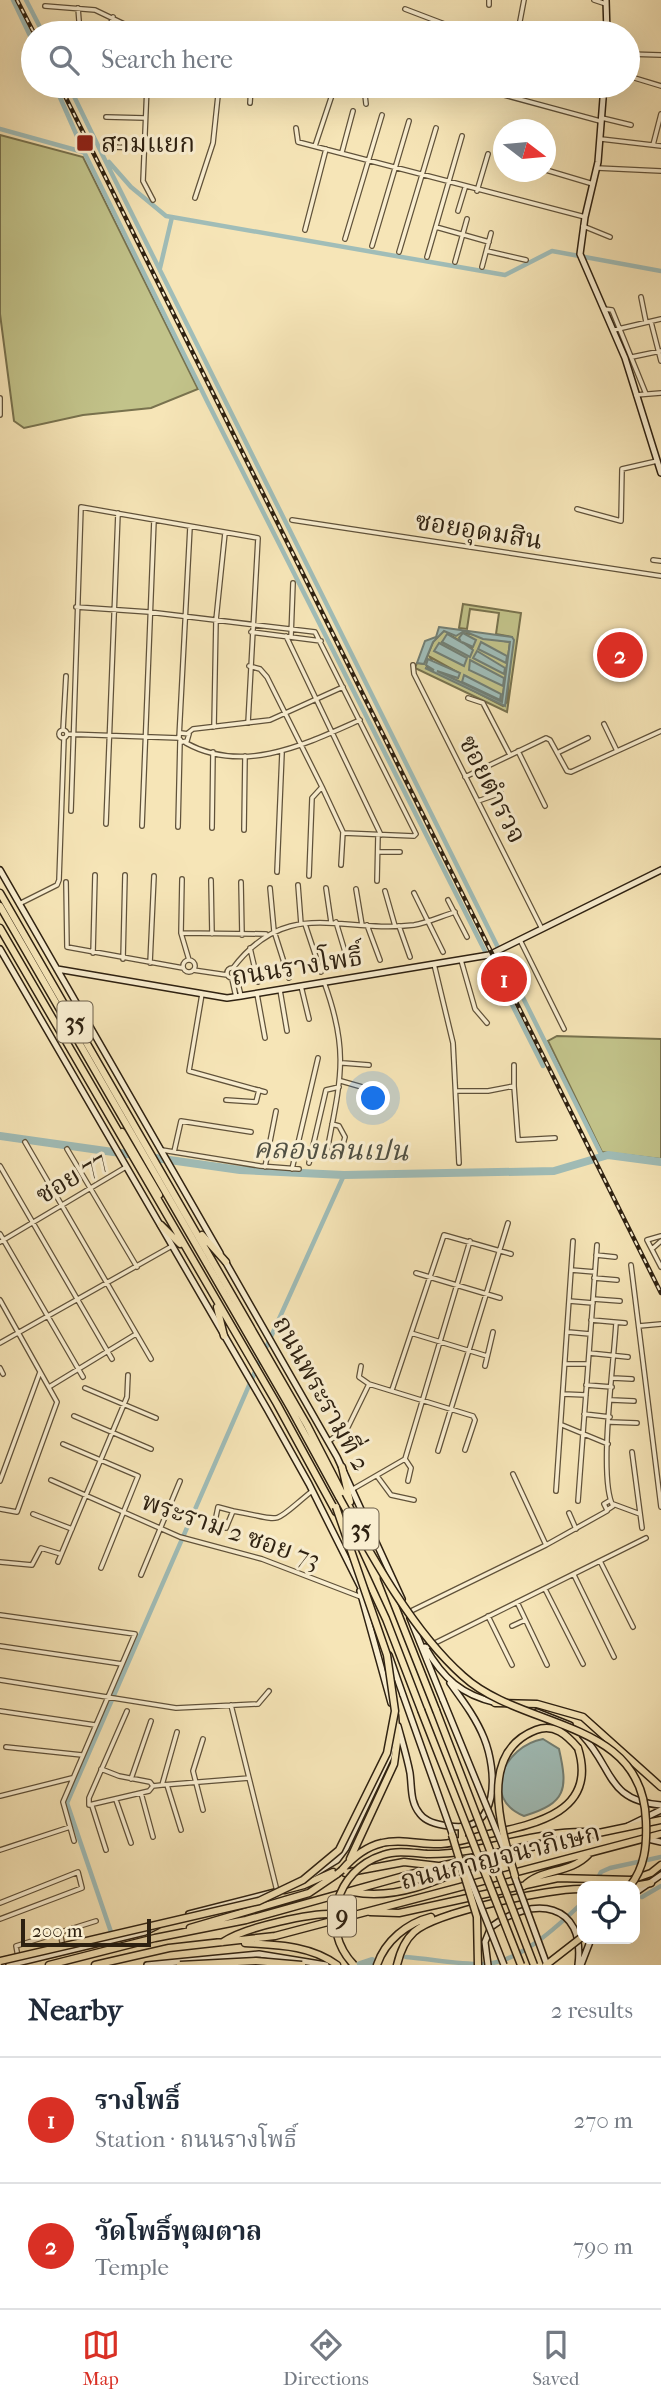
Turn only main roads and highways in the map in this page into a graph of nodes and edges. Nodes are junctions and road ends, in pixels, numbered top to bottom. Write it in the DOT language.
graph roads {
  1 [pos="606,2"];
  2 [pos="607,21"];
  3 [pos="603,98"];
  4 [pos="661,473"];
  5 [pos="0,870"];
  6 [pos="661,870"];
  7 [pos="0,893"];
  8 [pos="0,906"];
  9 [pos="0,926"];
  10 [pos="0,949"];
  11 [pos="57,969"];
  12 [pos="166,1181"];
  13 [pos="161,1225"];
  14 [pos="186,1250"];
  15 [pos="226,1262"];
  16 [pos="215,1300"];
  17 [pos="225,1336"];
  18 [pos="342,1467"];
  19 [pos="352,1512"];
  20 [pos="356,1578"];
  21 [pos="412,1623"];
  22 [pos="384,1673"];
  23 [pos="450,1684"];
  24 [pos="495,1703"];
  25 [pos="395,1711"];
  26 [pos="661,1787"];
  27 [pos="661,1807"];
  28 [pos="661,1820"];
  29 [pos="461,1827"];
  30 [pos="625,1828"];
  31 [pos="595,1832"];
  32 [pos="495,1833"];
  33 [pos="540,1834"];
  34 [pos="661,1834"];
  35 [pos="452,1835"];
  36 [pos="462,1839"];
  37 [pos="648,1839"];
  38 [pos="661,1842"];
  39 [pos="588,1853"];
  40 [pos="494,1855"];
  41 [pos="661,1865"];
  42 [pos="440,1866"];
  43 [pos="340,1871"];
  44 [pos="661,1875"];
  45 [pos="515,1876"];
  46 [pos="634,1881"];
  47 [pos="651,1883"];
  48 [pos="640,1885"];
  49 [pos="523,1887"];
  50 [pos="577,1889"];
  51 [pos="640,1890"];
  52 [pos="278,1891"];
  53 [pos="351,1892"];
  54 [pos="498,1894"];
  55 [pos="491,1905"];
  56 [pos="360,1912"];
  57 [pos="349,1914"];
  58 [pos="447,1915"];
  59 [pos="155,1938"];
  60 [pos="577,1941"];
  61 [pos="226,1943"];
  62 [pos="589,1944"];
  63 [pos="0,1961"];
  64 [pos="199,1962"];
  65 [pos="487,1962"];
  66 [pos="376,1964"];
  67 [pos="9,1965"];
  68 [pos="49,1965"];
  69 [pos="95,1965"];
  70 [pos="147,1965"];
  71 [pos="153,1965"];
  72 [pos="180,1965"];
  73 [pos="302,1965"];
  74 [pos="326,1965"];
  75 [pos="337,1965"];
  76 [pos="354,1965"];
  77 [pos="397,1965"];
  78 [pos="478,1965"];
  79 [pos="505,1965"];
  80 [pos="521,1965"];
  81 [pos="534,1965"];
  82 [pos="547,1965"];
  83 [pos="580,1965"];
  1 -- 2 [label="main road"];
  3 -- 4 [label="main road"];
  5 -- 11 [label="main road, ถนนพระรามที่ 2 / 35"];
  6 -- 11 [label="main road, ถนนรางโพธิ์"];
  7 -- 12 [label="highway, ถนนพระรามที่ 2 / 35"];
  8 -- 46 [label="highway, bridge"];
  9 -- 14 [label="highway, ถนนพระรามที่ 2 / 35"];
  9 -- 63 [label="highway, bridge"];
  10 -- 13 [label="main road, 35"];
  11 -- 15 [label="main road, ถนนพระรามที่ 2 / 35"];
  12 -- 15 [label="highway"];
  12 -- 19 [label="highway, ถนนพระรามที่ 2 / 35"];
  13 -- 14 [label="highway"];
  13 -- 17 [label="main road, 35"];
  14 -- 16 [label="highway, ถนนพระรามที่ 2 / 35"];
  15 -- 18 [label="main road, ถนนพระรามที่ 2 / 35"];
  16 -- 17 [label="highway"];
  16 -- 80 [label="highway, ถนนพระรามที่ 2 / 35, bridge"];
  17 -- 20 [label="main road, 35"];
  18 -- 19 [label="highway"];
  18 -- 21 [label="main road, ถนนพระรามที่ 2 / 35"];
  19 -- 81 [label="highway, ถนนพระรามที่ 2 / 35, bridge"];
  20 -- 22 [label="main road"];
  20 -- 35 [label="main road, 35, bridge"];
  21 -- 23 [label="main road"];
  21 -- 45 [label="main road, ถนนพระรามที่ 2 / 35, bridge"];
  22 -- 25 [label="main road"];
  22 -- 52 [label="main road"];
  23 -- 24 [label="main road"];
  23 -- 29 [label="main road"];
  24 -- 26 [label="highway"];
  24 -- 27 [label="main road"];
  25 -- 29 [label="main road"];
  25 -- 43 [label="highway"];
  27 -- 30 [label="main road"];
  28 -- 30 [label="highway, ถนนกาญจนาภิเษก / 9"];
  29 -- 36 [label="highway"];
  30 -- 31 [label="highway, ถนนกาญจนาภิเษก / 9"];
  31 -- 33 [label="highway"];
  31 -- 40 [label="highway, ถนนกาญจนาภิเษก / 9"];
  32 -- 33 [label="highway"];
  32 -- 36 [label="highway"];
  32 -- 45 [label="highway, bridge"];
  33 -- 76 [label="highway, bridge"];
  34 -- 37 [label="highway, ถนนกาญจนาภิเษก / 9"];
  35 -- 78 [label="highway, bridge"];
  35 -- 79 [label="main road, 35, bridge"];
  36 -- 43 [label="highway"];
  37 -- 38 [label="main road"];
  37 -- 39 [label="highway, ถนนกาญจนาภิเษก / 9"];
  39 -- 49 [label="highway"];
  39 -- 56 [label="highway, ถนนกาญจนาภิเษก / 9"];
  40 -- 42 [label="highway, ถนนกาญจนาภิเษก / 9"];
  40 -- 53 [label="highway, ถนนกาญจนาภิเษก"];
  41 -- 49 [label="highway"];
  42 -- 43 [label="highway"];
  42 -- 53 [label="highway, ถนนกาญจนาภิเษก / 9"];
  43 -- 52 [label="highway"];
  43 -- 59 [label="highway"];
  44 -- 47 [label="main road"];
  45 -- 82 [label="main road, ถนนพระรามที่ 2 / 35, bridge"];
  47 -- 48 [label="highway"];
  47 -- 51 [label="main road"];
  49 -- 54 [label="highway"];
  50 -- 55 [label="highway"];
  52 -- 67 [label="main road"];
  53 -- 59 [label="highway, ถนนกาญจนาภิเษก / 9"];
  54 -- 55 [label="highway"];
  54 -- 56 [label="highway"];
  55 -- 58 [label="highway"];
  56 -- 57 [label="highway, ถนนกาญจนาภิเษก / 9"];
  57 -- 61 [label="highway, ถนนกาญจนาภิเษก / 9"];
  57 -- 61 [label="highway, ถนนกาญจนาภิเษก / 9"];
  58 -- 66 [label="highway"];
  58 -- 77 [label="highway"];
  59 -- 68 [label="highway, ถนนกาญจนาภิเษก / 9"];
  60 -- 82 [label="highway, bridge"];
  61 -- 69 [label="highway, ถนนกาญจนาภิเษก / 9"];
  61 -- 75 [label="highway"];
  62 -- 83 [label="main road"];
  64 -- 71 [label="main road"];
  64 -- 74 [label="main road"];
  65 -- 83 [label="main road"];
  70 -- 71 [label="main road"];
  72 -- 73 [label="highway, bridge"];
}
